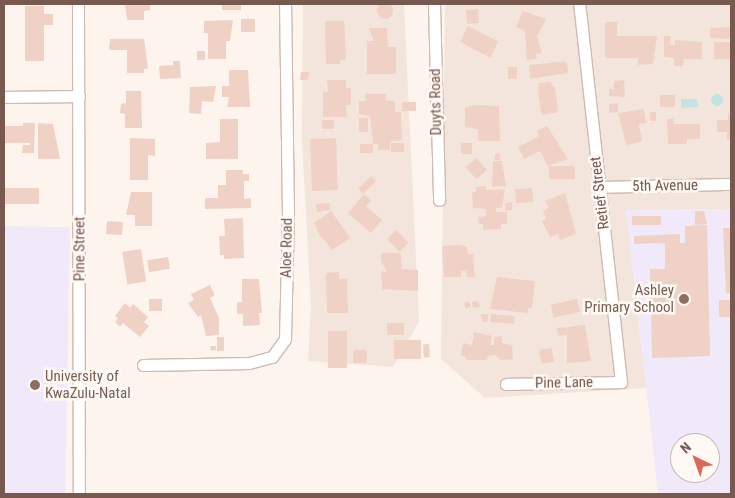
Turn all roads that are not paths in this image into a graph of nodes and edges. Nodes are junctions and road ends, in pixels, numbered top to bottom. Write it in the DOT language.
graph roads {
  1 [pos="78,4"];
  2 [pos="285,4"];
  3 [pos="434,4"];
  4 [pos="579,4"];
  5 [pos="79,96"];
  6 [pos="4,97"];
  7 [pos="731,184"];
  8 [pos="598,187"];
  9 [pos="439,200"];
  10 [pos="143,365"];
  11 [pos="621,382"];
  12 [pos="506,384"];
  13 [pos="79,494"];
  1 -- 5 [label="street, Pine Street"];
  2 -- 10 [label="street, Aloe Road"];
  3 -- 9 [label="street, Duyts Road"];
  4 -- 8 [label="street, Retief Street"];
  5 -- 6 [label="street"];
  5 -- 13 [label="street, Pine Street"];
  7 -- 8 [label="street, 5th Avenue"];
  8 -- 11 [label="street, Retief Street"];
  11 -- 12 [label="street, Pine Lane"];
}
